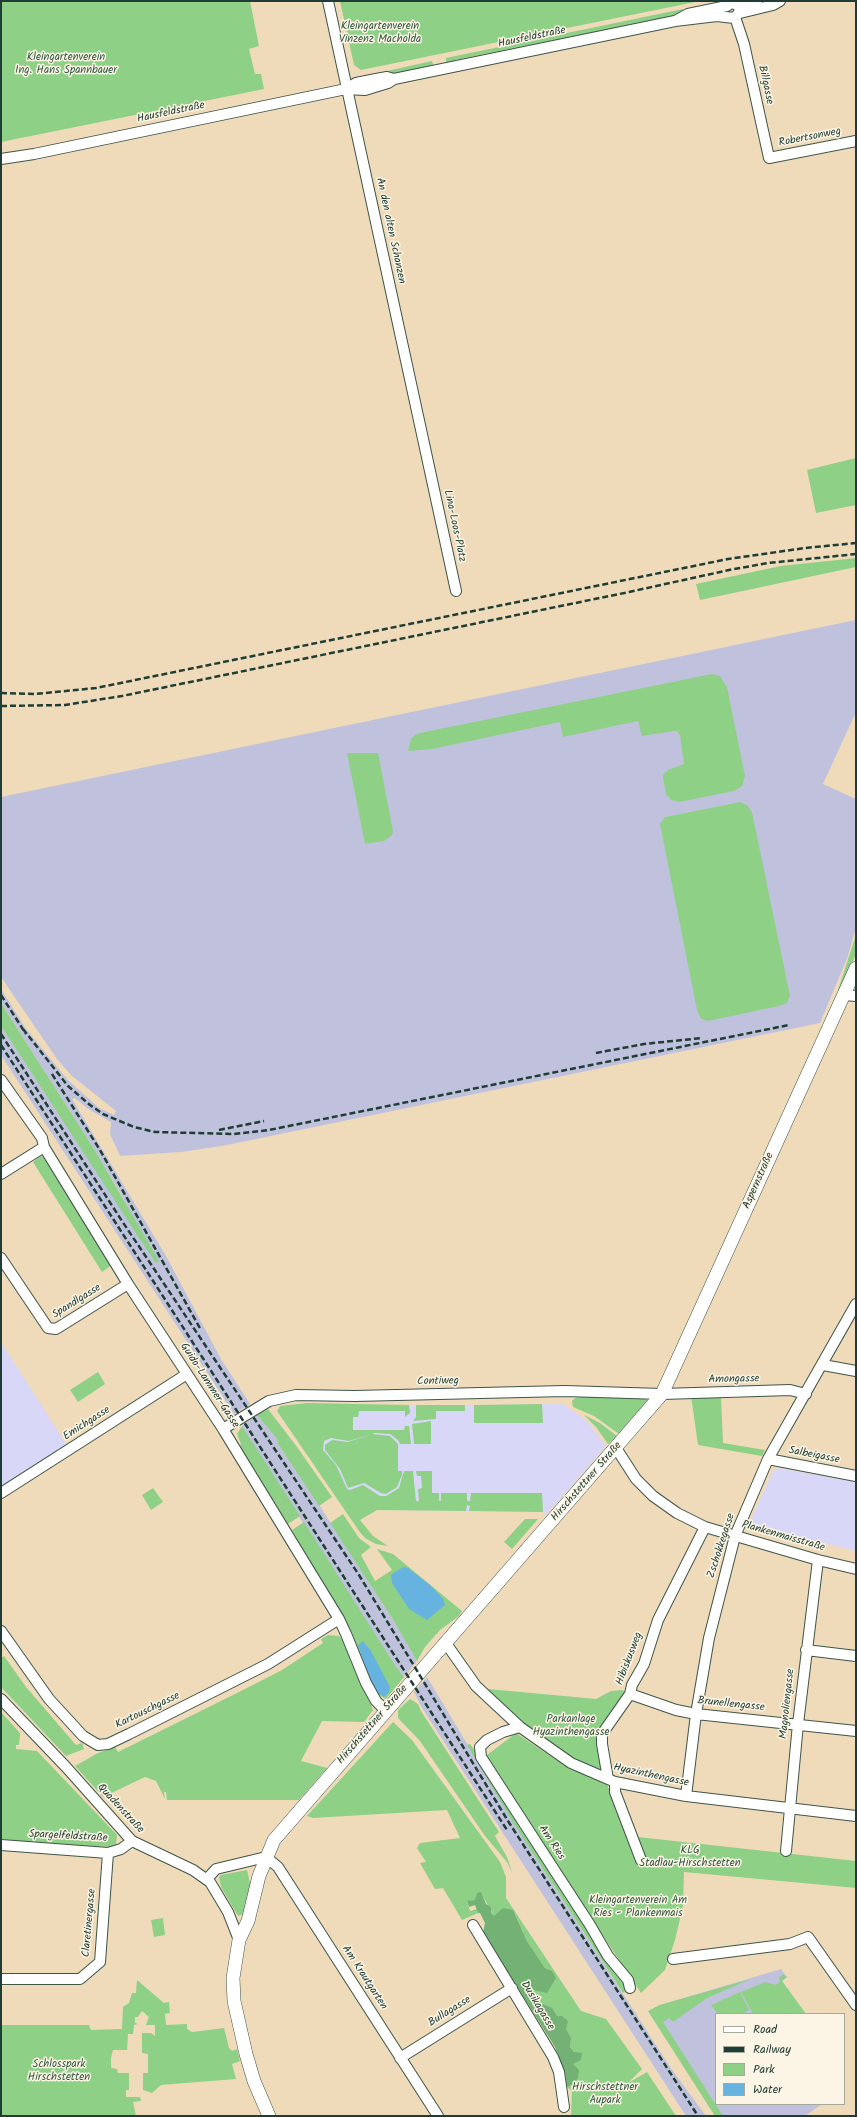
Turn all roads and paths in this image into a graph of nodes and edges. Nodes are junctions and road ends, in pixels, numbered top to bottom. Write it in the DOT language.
graph roads {
  1 [pos="328,1"];
  2 [pos="757,1"];
  3 [pos="780,1"];
  4 [pos="732,9"];
  5 [pos="346,89"];
  6 [pos="856,141"];
  7 [pos="769,158"];
  8 [pos="1,159"];
  9 [pos="428,465"];
  10 [pos="456,591"];
  11 [pos="856,968"];
  12 [pos="850,996"];
  13 [pos="1,1080"];
  14 [pos="44,1147"];
  15 [pos="1,1174"];
  16 [pos="1,1258"];
  17 [pos="128,1284"];
  18 [pos="856,1304"];
  19 [pos="823,1365"];
  20 [pos="856,1371"];
  21 [pos="186,1374"];
  22 [pos="662,1394"];
  23 [pos="806,1394"];
  24 [pos="223,1429"];
  25 [pos="616,1448"];
  26 [pos="768,1459"];
  27 [pos="856,1476"];
  28 [pos="1,1493"];
  29 [pos="705,1527"];
  30 [pos="735,1536"];
  31 [pos="818,1560"];
  32 [pos="856,1569"];
  33 [pos="339,1620"];
  34 [pos="1,1631"];
  35 [pos="445,1642"];
  36 [pos="806,1650"];
  37 [pos="856,1656"];
  38 [pos="630,1694"];
  39 [pos="1,1699"];
  40 [pos="386,1711"];
  41 [pos="696,1714"];
  42 [pos="798,1724"];
  43 [pos="520,1727"];
  44 [pos="856,1731"];
  45 [pos="612,1781"];
  46 [pos="686,1796"];
  47 [pos="790,1807"];
  48 [pos="856,1816"];
  49 [pos="132,1841"];
  50 [pos="1,1845"];
  51 [pos="786,1851"];
  52 [pos="108,1853"];
  53 [pos="266,1857"];
  54 [pos="641,1860"];
  55 [pos="207,1879"];
  56 [pos="473,1925"];
  57 [pos="239,1940"];
  58 [pos="673,1959"];
  59 [pos="1,1979"];
  60 [pos="512,1988"];
  61 [pos="630,1988"];
  62 [pos="856,2005"];
  63 [pos="400,2058"];
  64 [pos="564,2107"];
  65 [pos="269,2116"];
  66 [pos="438,2116"];
  1 -- 5 [label="street, An den alten Schanzen"];
  2 -- 4 [label="street, Hausfeldstraße"];
  3 -- 4 [label="street, Hausfeldstraße"];
  4 -- 5 [label="street, Hausfeldstraße"];
  4 -- 7 [label="street, Billgasse"];
  5 -- 8 [label="street, Hausfeldstraße"];
  5 -- 9 [label="street, An den alten Schanzen"];
  6 -- 7 [label="street, Robertsonweg"];
  9 -- 10 [label="street, Lina-Loos-Platz"];
  11 -- 12 [label="main road, Aspernstraße"];
  12 -- 22 [label="main road, Aspernstraße"];
  13 -- 14 [label="street, Guido-Lammer-Gasse"];
  14 -- 15 [label="street"];
  14 -- 17 [label="street, Guido-Lammer-Gasse"];
  16 -- 17 [label="street, Spandlgasse"];
  17 -- 21 [label="street, Guido-Lammer-Gasse"];
  18 -- 19 [label="street, Zschokkegasse"];
  19 -- 20 [label="street"];
  19 -- 23 [label="street, Zschokkegasse"];
  21 -- 24 [label="street, Guido-Lammer-Gasse"];
  21 -- 28 [label="street, Emichgasse"];
  22 -- 23 [label="street, Amongasse"];
  22 -- 24 [label="street, Contiweg"];
  22 -- 25 [label="main road, Hirschstettner Straße"];
  23 -- 26 [label="street, Zschokkegasse"];
  24 -- 33 [label="street, Guido-Lammer-Gasse"];
  25 -- 29 [label="street, Plankenmaisstraße"];
  25 -- 35 [label="main road, Hirschstettner Straße"];
  26 -- 27 [label="street, Salbeigasse"];
  26 -- 30 [label="street, Zschokkegasse"];
  29 -- 30 [label="street, Plankenmaisstraße"];
  29 -- 38 [label="street, Hibiskusweg"];
  30 -- 31 [label="street, Plankenmaisstraße"];
  30 -- 41 [label="street, Zschokkegasse"];
  31 -- 32 [label="street, Plankenmaisstraße"];
  31 -- 36 [label="street, Magnoliengasse"];
  33 -- 34 [label="street, Kartouschgasse"];
  33 -- 40 [label="street, Guido-Lammer-Gasse"];
  35 -- 40 [label="main road, Hirschstettner Straße"];
  35 -- 43 [label="street, Hyazinthengasse"];
  36 -- 37 [label="street"];
  36 -- 42 [label="street, Magnoliengasse"];
  38 -- 41 [label="street, Brunellengasse"];
  38 -- 45 [label="street, Hibiskusweg"];
  39 -- 49 [label="street, Quadenstraße"];
  40 -- 53 [label="main road, Hirschstettner Straße"];
  41 -- 42 [label="street, Brunellengasse"];
  41 -- 46 [label="street, Zschokkegasse"];
  42 -- 44 [label="street, Brunellengasse"];
  42 -- 47 [label="street, Magnoliengasse"];
  43 -- 45 [label="street, Hyazinthengasse"];
  43 -- 61 [label="street, Am Ries"];
  45 -- 46 [label="street, Hyazinthengasse"];
  45 -- 54 [label="street, Hibiskusweg"];
  46 -- 47 [label="street, Hyazinthengasse"];
  47 -- 48 [label="street, Hyazinthengasse"];
  47 -- 51 [label="street, Magnoliengasse"];
  49 -- 52 [label="street, Spargelfeldstraße"];
  49 -- 55 [label="street, Quadenstraße"];
  50 -- 52 [label="street, Spargelfeldstraße"];
  52 -- 59 [label="street, Claretinergasse"];
  53 -- 55 [label="street"];
  53 -- 57 [label="main road, Hirschstettner Straße"];
  53 -- 63 [label="street, Am Krautgarten"];
  55 -- 57 [label="street, Quadenstraße"];
  56 -- 60 [label="street, Dusikagasse"];
  57 -- 65 [label="main road, Hirschstettner Straße"];
  58 -- 62 [label="street"];
  60 -- 63 [label="street, Bullagasse"];
  60 -- 64 [label="street, Dusikagasse"];
  63 -- 66 [label="street, Am Krautgarten"];
}
